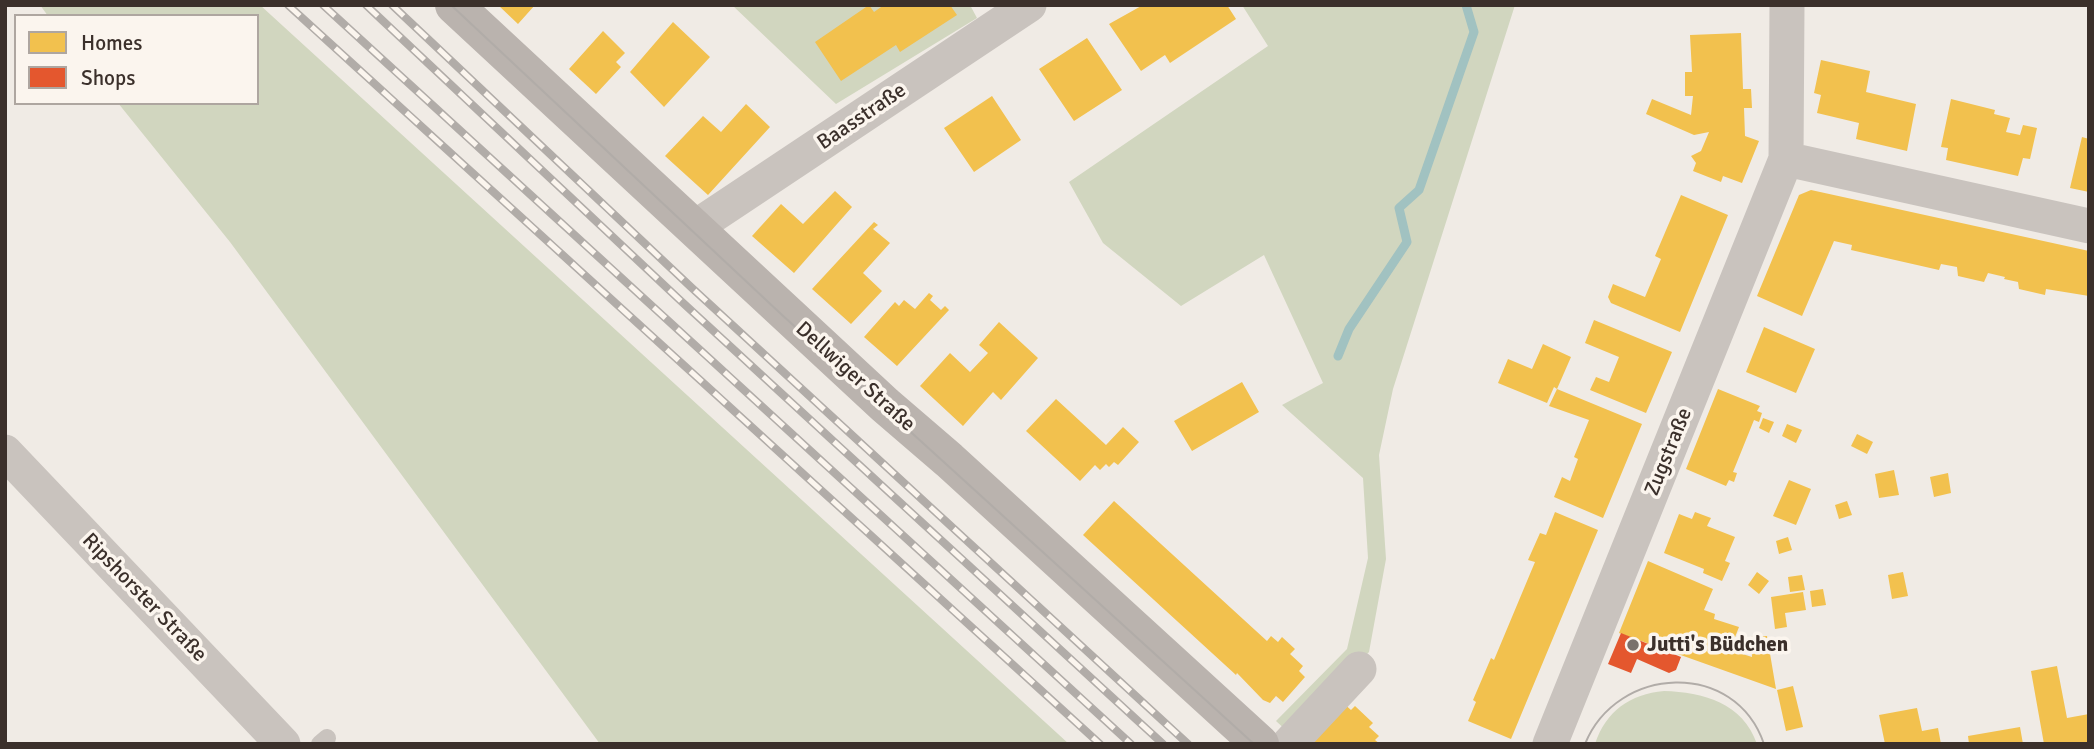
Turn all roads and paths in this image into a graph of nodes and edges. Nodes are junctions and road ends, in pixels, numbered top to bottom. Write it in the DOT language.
graph roads {
  1 [pos="454,5"];
  2 [pos="1029,5"];
  3 [pos="1787,5"];
  4 [pos="1786,159"];
  5 [pos="2089,226"];
  6 [pos="694,228"];
  7 [pos="5,452"];
  8 [pos="1359,669"];
  9 [pos="283,744"];
  10 [pos="1260,744"];
  11 [pos="1289,744"];
  12 [pos="1549,744"];
  1 -- 6 [label="main road, Dellwiger Straße"];
  2 -- 6 [label="street, Baasstraße"];
  3 -- 4 [label="street, Zugstraße"];
  4 -- 5 [label="street"];
  4 -- 12 [label="street, Zugstraße"];
  6 -- 10 [label="main road, Dellwiger Straße"];
  7 -- 9 [label="street, Ripshorster Straße"];
  8 -- 11 [label="street"];
}
